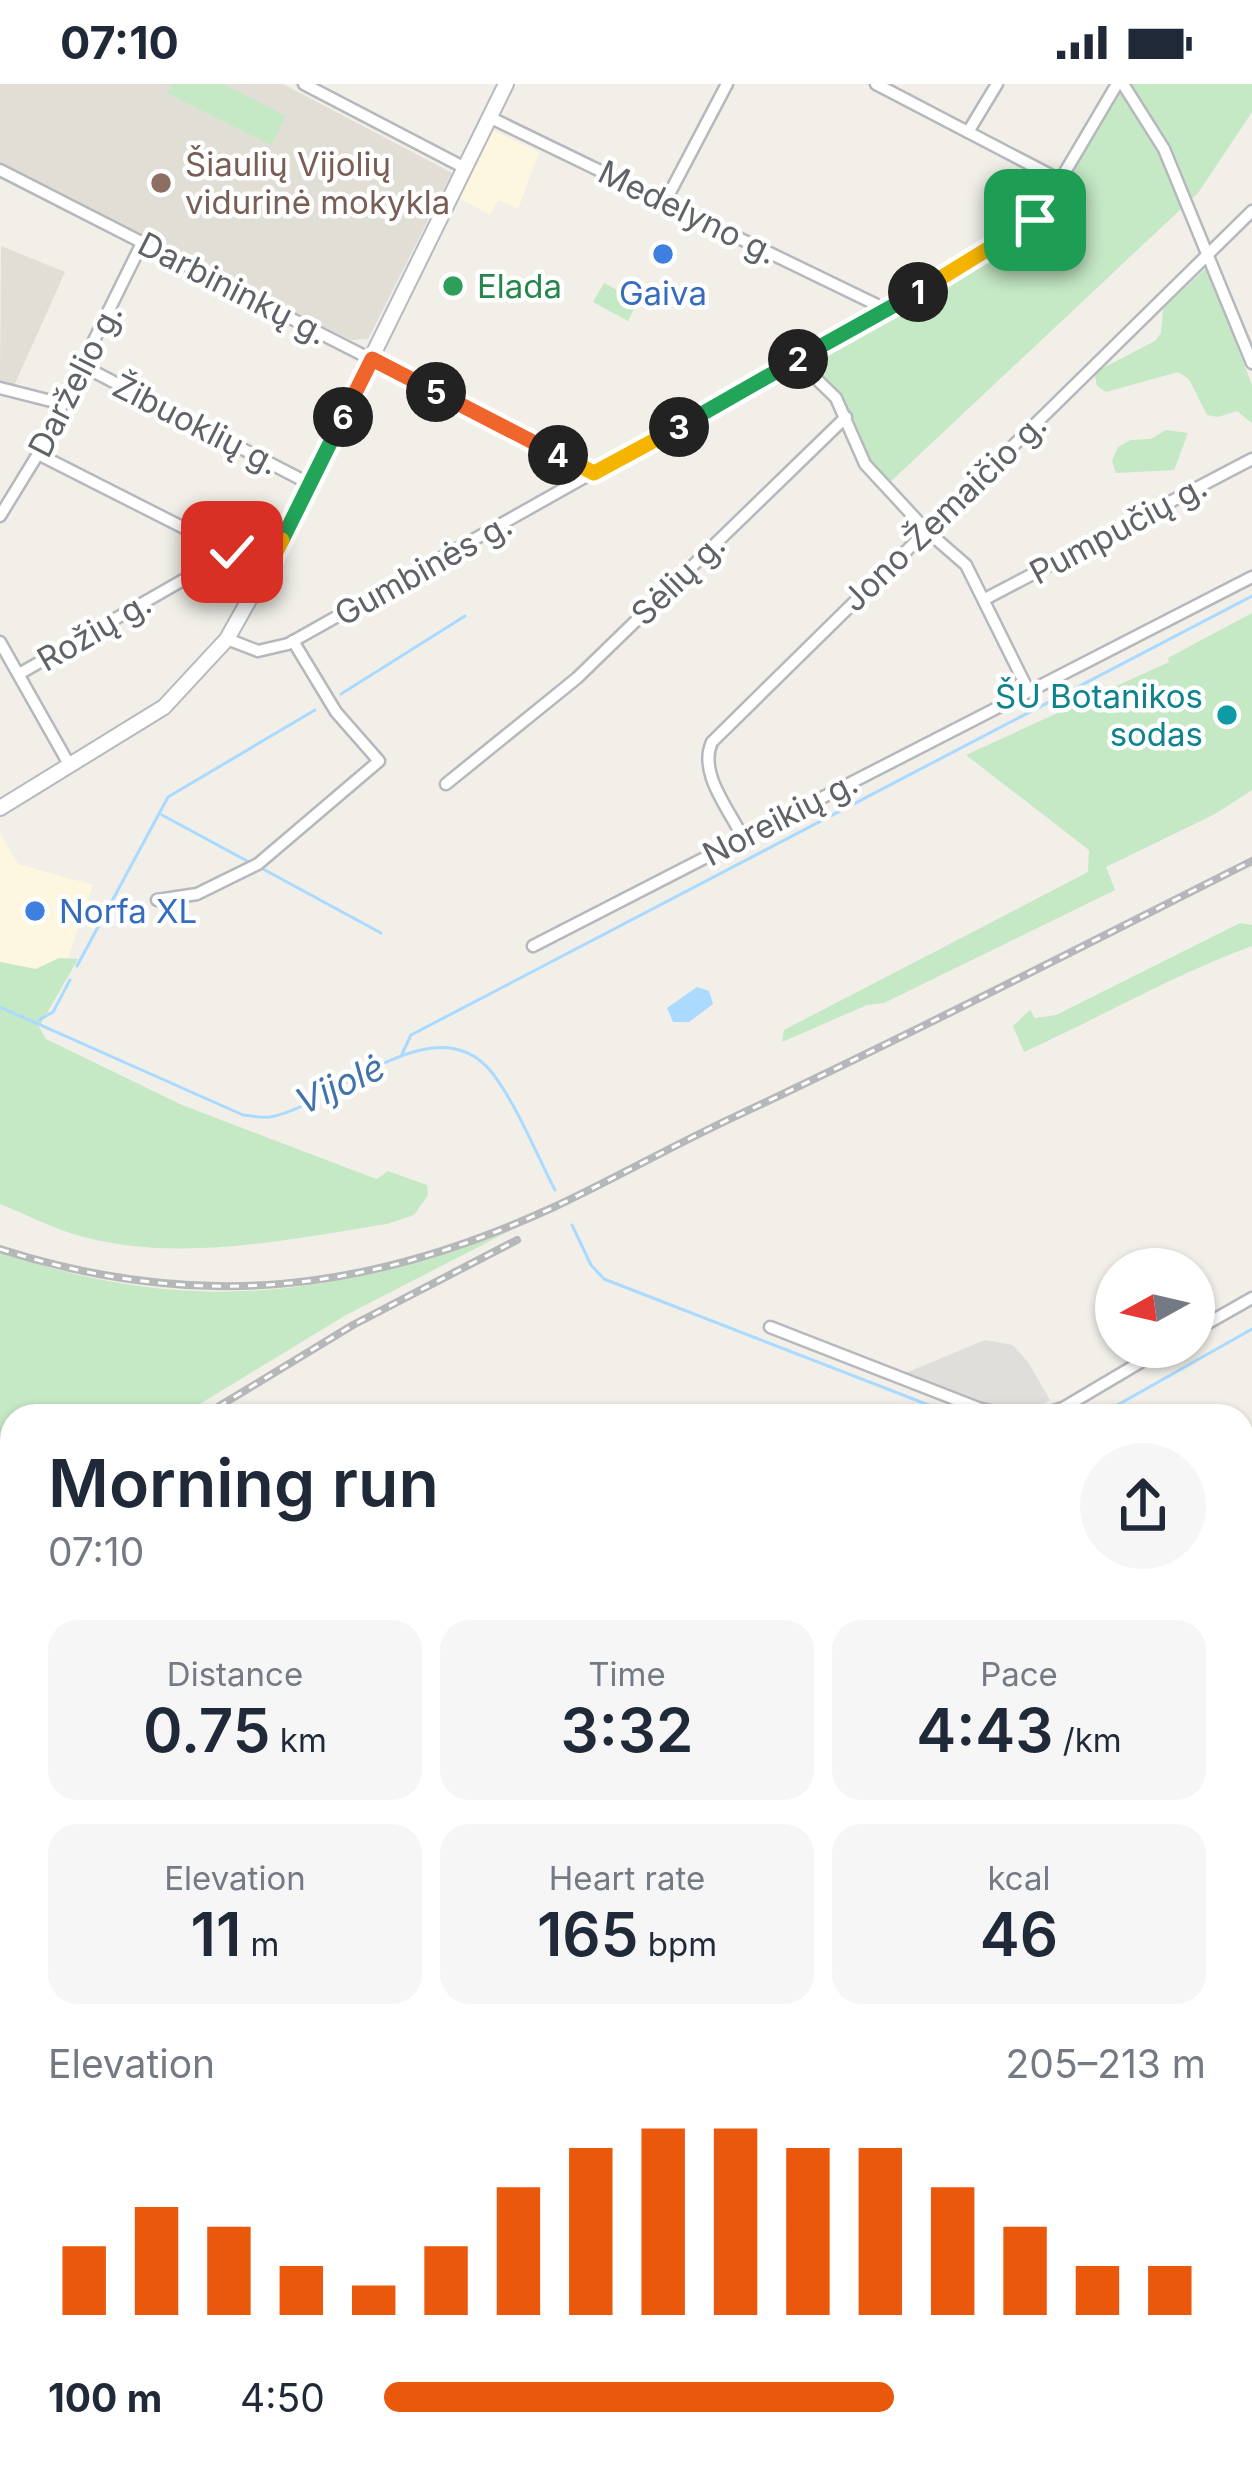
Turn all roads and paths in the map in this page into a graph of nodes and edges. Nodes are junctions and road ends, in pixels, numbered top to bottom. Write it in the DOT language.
graph roads {
  1 [pos="304,84"];
  2 [pos="506,84"];
  3 [pos="728,84"];
  4 [pos="877,84"];
  5 [pos="997,84"];
  6 [pos="1120,84"];
  7 [pos="489,117"];
  8 [pos="968,132"];
  9 [pos="465,168"];
  10 [pos="0,170"];
  11 [pos="1060,180"];
  12 [pos="666,200"];
  13 [pos="1252,211"];
  14 [pos="143,241"];
  15 [pos="1208,254"];
  16 [pos="883,313"];
  17 [pos="372,359"];
  18 [pos="797,360"];
  19 [pos="1252,362"];
  20 [pos="81,365"];
  21 [pos="0,388"];
  22 [pos="63,404"];
  23 [pos="846,417"];
  24 [pos="38,454"];
  25 [pos="1252,459"];
  26 [pos="594,473"];
  27 [pos="310,484"];
  28 [pos="0,516"];
  29 [pos="927,531"];
  30 [pos="232,552"];
  31 [pos="267,570"];
  32 [pos="1252,577"];
  33 [pos="985,599"];
  34 [pos="227,639"];
  35 [pos="293,641"];
  36 [pos="0,642"];
  37 [pos="19,674"];
  38 [pos="1028,690"];
  39 [pos="70,766"];
  40 [pos="446,784"];
  41 [pos="0,808"];
  42 [pos="742,836"];
  43 [pos="157,900"];
  44 [pos="533,946"];
  45 [pos="1252,1298"];
  46 [pos="1215,1319"];
  47 [pos="770,1327"];
  48 [pos="1131,1368"];
  49 [pos="968,1404"];
  50 [pos="1070,1404"];
  1 -- 9 [label="street"];
  2 -- 7 [label="main road"];
  3 -- 12 [label="street"];
  4 -- 8 [label="street"];
  5 -- 8 [label="street"];
  6 -- 11 [label="street, Gumbinės g."];
  6 -- 15 [label="street"];
  7 -- 9 [label="main road"];
  7 -- 12 [label="street, Medelyno g."];
  8 -- 11 [label="street"];
  9 -- 17 [label="main road"];
  10 -- 14 [label="street, Darbininkų g."];
  11 -- 16 [label="street, Gumbinės g."];
  12 -- 16 [label="street, Medelyno g."];
  13 -- 15 [label="street, Jono Žemaičio g."];
  14 -- 17 [label="street, Darbininkų g."];
  14 -- 20 [label="street, Darželio g."];
  15 -- 19 [label="street"];
  15 -- 29 [label="street, Jono Žemaičio g."];
  16 -- 18 [label="street, Gumbinės g."];
  17 -- 26 [label="street, Darbininkų g."];
  17 -- 27 [label="main road"];
  18 -- 23 [label="street"];
  18 -- 26 [label="street, Gumbinės g."];
  20 -- 22 [label="street, Darželio g."];
  20 -- 27 [label="street, Žibuoklių g."];
  21 -- 22 [label="street"];
  22 -- 24 [label="street, Darželio g."];
  23 -- 29 [label="street"];
  23 -- 40 [label="street, Sėlių g."];
  24 -- 28 [label="street, Darželio g."];
  24 -- 30 [label="street"];
  25 -- 33 [label="street, Pumpučių g."];
  26 -- 35 [label="street, Gumbinės g."];
  27 -- 31 [label="main road"];
  29 -- 33 [label="street"];
  29 -- 42 [label="street, Jono Žemaičio g."];
  30 -- 31 [label="street"];
  30 -- 37 [label="street, Rožių g."];
  31 -- 34 [label="main road"];
  32 -- 38 [label="street, Noreikių g."];
  33 -- 38 [label="street"];
  34 -- 35 [label="street, Gumbinės g."];
  34 -- 39 [label="main road"];
  35 -- 43 [label="street"];
  36 -- 37 [label="street"];
  37 -- 39 [label="street"];
  38 -- 42 [label="street, Noreikių g."];
  39 -- 41 [label="main road"];
  42 -- 44 [label="street, Noreikių g."];
  45 -- 46 [label="street"];
  47 -- 49 [label="street"];
  48 -- 50 [label="street"];
}
